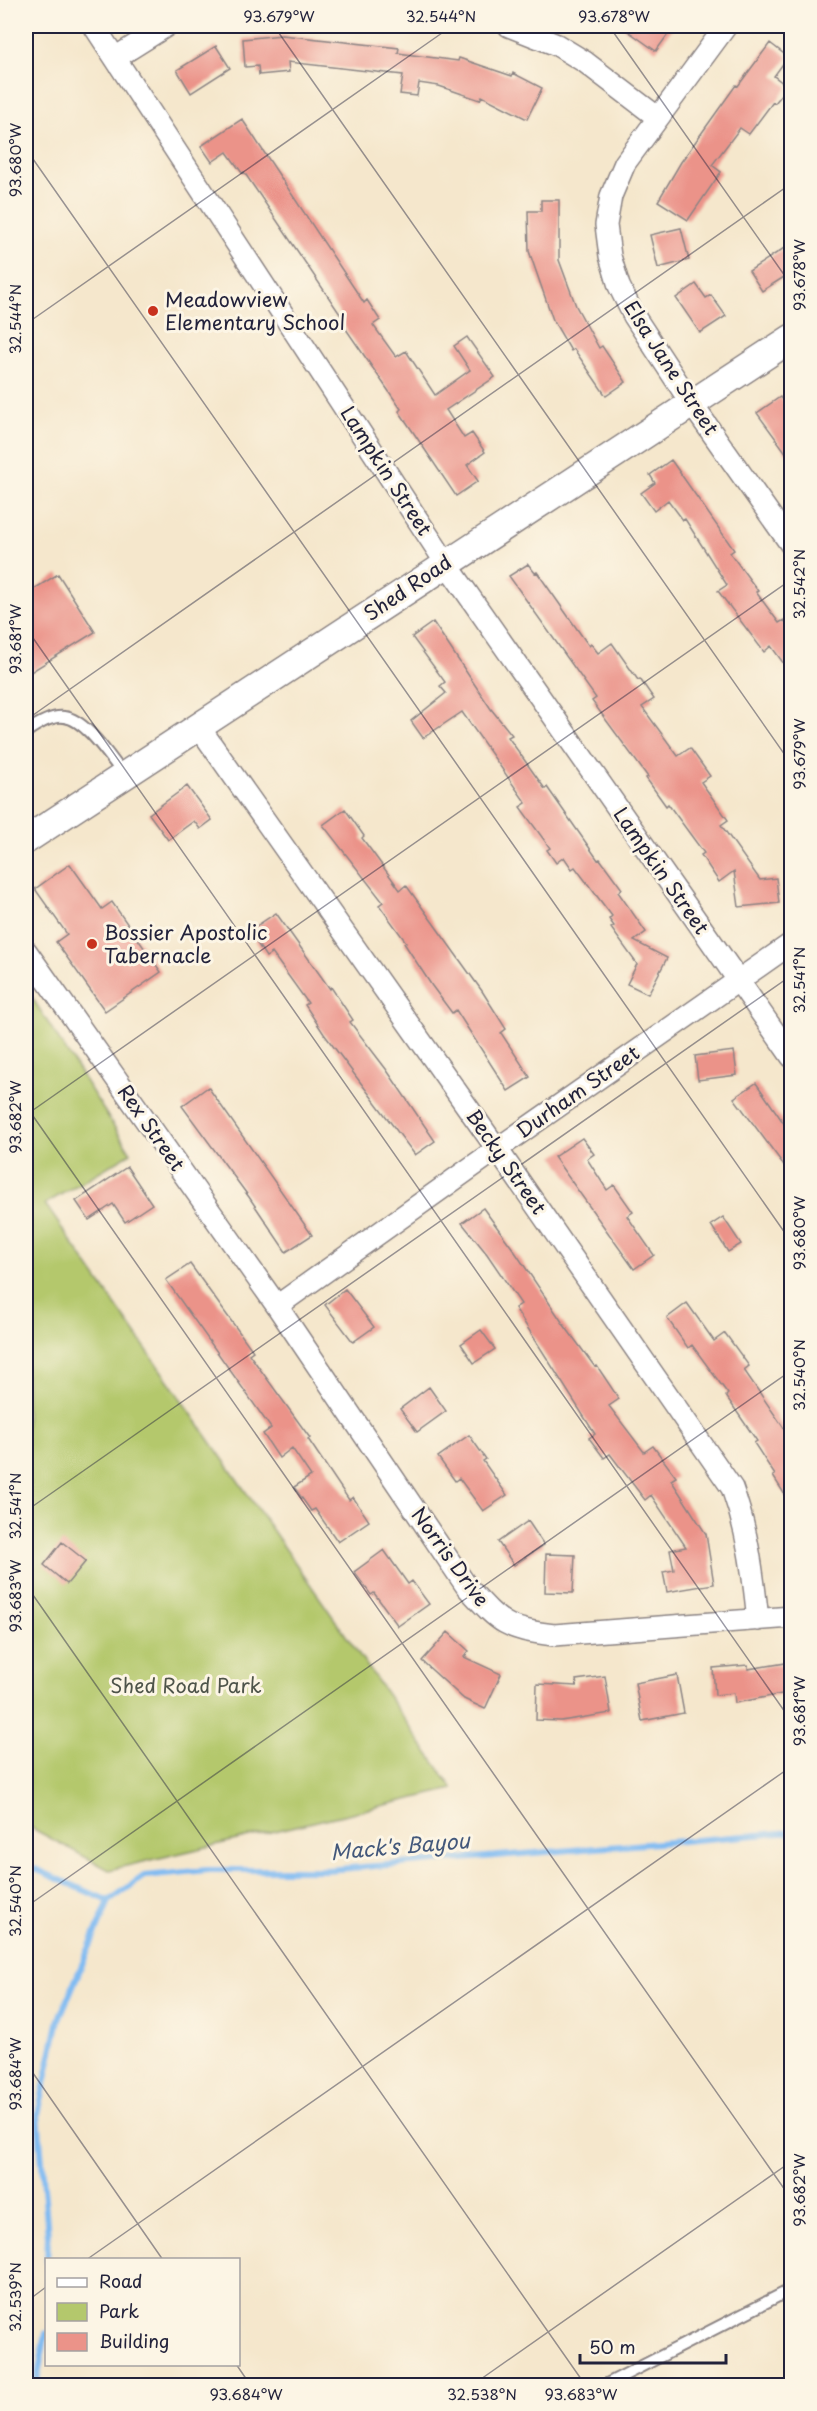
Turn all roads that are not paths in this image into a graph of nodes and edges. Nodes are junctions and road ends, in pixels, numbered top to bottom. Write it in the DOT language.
graph roads {
  1 [pos="94,26"];
  2 [pos="166,26"];
  3 [pos="509,26"];
  4 [pos="726,26"];
  5 [pos="115,58"];
  6 [pos="657,117"];
  7 [pos="792,338"];
  8 [pos="691,403"];
  9 [pos="792,546"];
  10 [pos="446,563"];
  11 [pos="199,727"];
  12 [pos="26,732"];
  13 [pos="124,775"];
  14 [pos="26,840"];
  15 [pos="792,943"];
  16 [pos="26,951"];
  17 [pos="739,980"];
  18 [pos="792,1056"];
  19 [pos="497,1149"];
  20 [pos="277,1306"];
  21 [pos="792,1617"];
  22 [pos="758,1620"];
  23 [pos="792,2289"];
  24 [pos="603,2385"];
  1 -- 5 [label="street, Lampkin Street"];
  2 -- 5 [label="street"];
  3 -- 6 [label="street"];
  4 -- 6 [label="street, Elsa Jane Street"];
  5 -- 10 [label="street, Lampkin Street"];
  6 -- 8 [label="street, Elsa Jane Street"];
  7 -- 8 [label="street, Shed Road"];
  8 -- 9 [label="street, Elsa Jane Street"];
  8 -- 10 [label="street, Shed Road"];
  10 -- 11 [label="street, Shed Road"];
  10 -- 17 [label="street, Lampkin Street"];
  11 -- 13 [label="street, Shed Road"];
  11 -- 19 [label="street, Becky Street"];
  12 -- 13 [label="lane"];
  13 -- 14 [label="street, Shed Road"];
  15 -- 17 [label="street, Durham Street"];
  16 -- 20 [label="street, Rex Street"];
  17 -- 18 [label="street, Lampkin Street"];
  17 -- 19 [label="street, Durham Street"];
  19 -- 20 [label="street, Durham Street"];
  19 -- 22 [label="street, Becky Street"];
  20 -- 22 [label="street, Norris Drive"];
  21 -- 22 [label="street, Norris Drive"];
  23 -- 24 [label="lane"];
}
